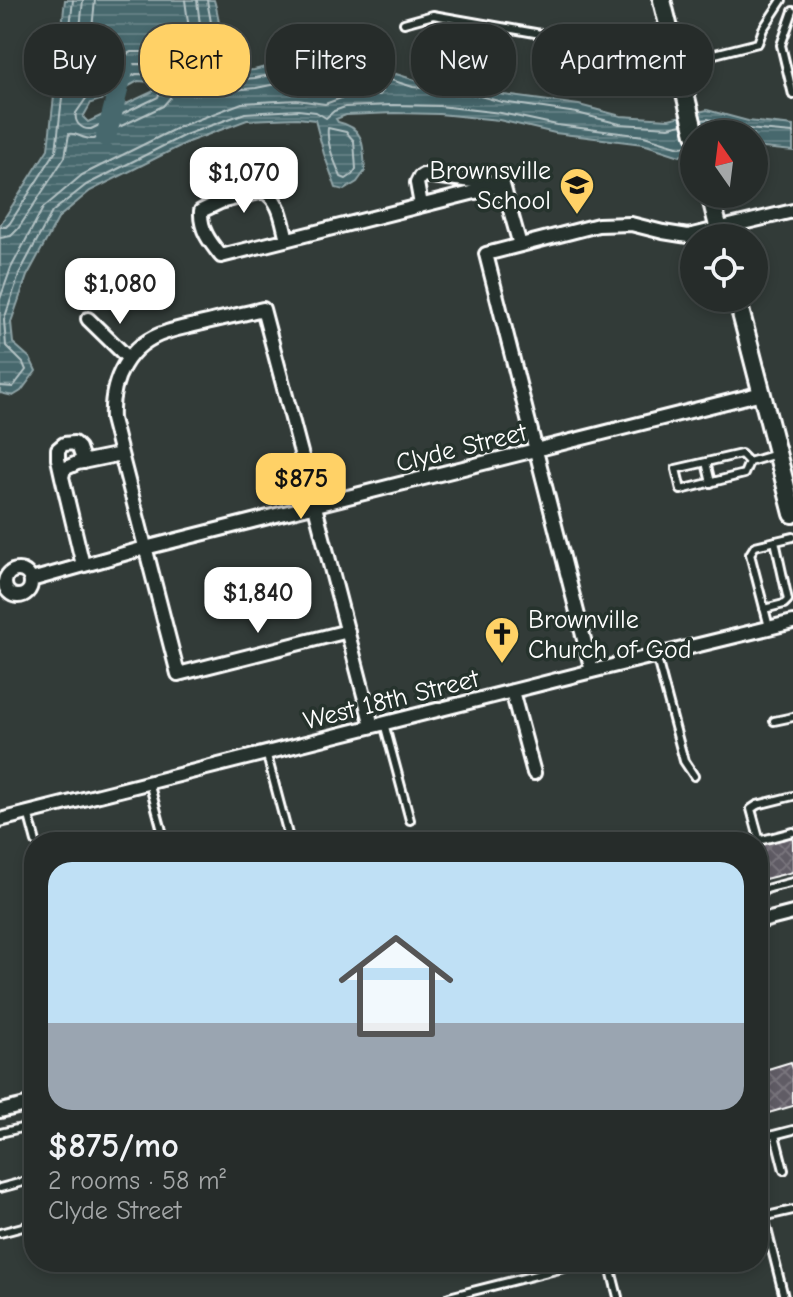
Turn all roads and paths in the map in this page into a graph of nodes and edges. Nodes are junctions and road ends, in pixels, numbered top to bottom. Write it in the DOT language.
graph roads {
  1 [pos="662,0"];
  2 [pos="782,0"];
  3 [pos="793,11"];
  4 [pos="404,23"];
  5 [pos="668,24"];
  6 [pos="532,32"];
  7 [pos="713,54"];
  8 [pos="793,95"];
  9 [pos="686,96"];
  10 [pos="692,120"];
  11 [pos="503,185"];
  12 [pos="421,205"];
  13 [pos="793,211"];
  14 [pos="752,224"];
  15 [pos="680,235"];
  16 [pos="287,239"];
  17 [pos="520,245"];
  18 [pos="741,312"];
  19 [pos="88,319"];
  20 [pos="128,358"];
  21 [pos="762,393"];
  22 [pos="536,451"];
  23 [pos="121,454"];
  24 [pos="778,454"];
  25 [pos="84,462"];
  26 [pos="706,462"];
  27 [pos="749,462"];
  28 [pos="62,477"];
  29 [pos="711,483"];
  30 [pos="315,506"];
  31 [pos="793,514"];
  32 [pos="793,537"];
  33 [pos="775,541"];
  34 [pos="145,548"];
  35 [pos="83,565"];
  36 [pos="31,580"];
  37 [pos="764,609"];
  38 [pos="793,622"];
  39 [pos="769,628"];
  40 [pos="348,631"];
  41 [pos="656,655"];
  42 [pos="592,671"];
  43 [pos="512,691"];
  44 [pos="793,717"];
  45 [pos="774,721"];
  46 [pos="378,724"];
  47 [pos="266,752"];
  48 [pos="534,773"];
  49 [pos="694,776"];
  50 [pos="149,782"];
  51 [pos="793,796"];
  52 [pos="28,812"];
  53 [pos="0,820"];
  54 [pos="410,820"];
  55 [pos="33,832"];
  56 [pos="162,832"];
  57 [pos="287,832"];
  58 [pos="757,832"];
  59 [pos="793,832"];
  60 [pos="768,838"];
  61 [pos="793,882"];
  62 [pos="768,888"];
  63 [pos="793,913"];
  64 [pos="768,919"];
  65 [pos="24,1105"];
  66 [pos="0,1111"];
  67 [pos="24,1127"];
  68 [pos="793,1130"];
  69 [pos="0,1133"];
  70 [pos="775,1135"];
  71 [pos="768,1137"];
  72 [pos="784,1170"];
  73 [pos="24,1182"];
  74 [pos="0,1188"];
  75 [pos="793,1210"];
  76 [pos="768,1216"];
  77 [pos="24,1227"];
  78 [pos="0,1233"];
  79 [pos="768,1242"];
  80 [pos="549,1272"];
  81 [pos="612,1272"];
  82 [pos="459,1296"];
  83 [pos="449,1297"];
  84 [pos="618,1297"];
  85 [pos="784,1297"];
  1 -- 5 [label="street"];
  2 -- 7 [label="lane"];
  3 -- 8 [label="lane"];
  4 -- 6 [label="lane"];
  9 -- 10 [label="street"];
  11 -- 12 [label="street"];
  11 -- 12 [label="street"];
  11 -- 17 [label="street"];
  12 -- 16 [label="street"];
  13 -- 14 [label="street"];
  15 -- 17 [label="street"];
  16 -- 16 [label="street"];
  17 -- 22 [label="street"];
  18 -- 21 [label="street"];
  19 -- 20 [label="street"];
  20 -- 23 [label="street"];
  20 -- 30 [label="street"];
  21 -- 22 [label="street, Clyde Street"];
  21 -- 24 [label="street"];
  22 -- 30 [label="street, Clyde Street"];
  22 -- 42 [label="street"];
  23 -- 25 [label="street"];
  23 -- 34 [label="street"];
  24 -- 27 [label="lane"];
  24 -- 31 [label="street"];
  25 -- 28 [label="street"];
  25 -- 28 [label="street"];
  26 -- 27 [label="lane"];
  26 -- 29 [label="lane"];
  26 -- 29 [label="lane"];
  27 -- 29 [label="lane"];
  28 -- 35 [label="street"];
  30 -- 34 [label="street, Clyde Street"];
  30 -- 40 [label="street"];
  32 -- 33 [label="lane"];
  33 -- 37 [label="lane"];
  33 -- 37 [label="lane"];
  34 -- 35 [label="street, Clyde Street"];
  34 -- 40 [label="street"];
  35 -- 36 [label="street, Clyde Street"];
  37 -- 39 [label="lane"];
  38 -- 39 [label="street, West 18th Street"];
  39 -- 41 [label="street, West 18th Street"];
  40 -- 46 [label="street"];
  41 -- 42 [label="street, West 18th Street"];
  41 -- 49 [label="lane"];
  42 -- 43 [label="street, West 18th Street"];
  43 -- 46 [label="street, West 18th Street"];
  43 -- 48 [label="street"];
  44 -- 45 [label="lane"];
  46 -- 47 [label="street, West 18th Street"];
  46 -- 54 [label="lane"];
  47 -- 50 [label="street, West 18th Street"];
  47 -- 57 [label="lane"];
  50 -- 52 [label="street, West 18th Street"];
  50 -- 56 [label="lane"];
  51 -- 58 [label="lane"];
  52 -- 53 [label="street, West 18th Street"];
  52 -- 55 [label="lane"];
  59 -- 60 [label="lane"];
  61 -- 62 [label="lane"];
  63 -- 64 [label="street"];
  65 -- 66 [label="street"];
  67 -- 69 [label="lane"];
  68 -- 70 [label="lane"];
  70 -- 71 [label="lane"];
  70 -- 72 [label="lane"];
  73 -- 74 [label="lane"];
  75 -- 76 [label="lane"];
  77 -- 78 [label="lane"];
  79 -- 85 [label="lane"];
  80 -- 82 [label="lane"];
  81 -- 84 [label="lane"];
  82 -- 83 [label="lane"];
}
